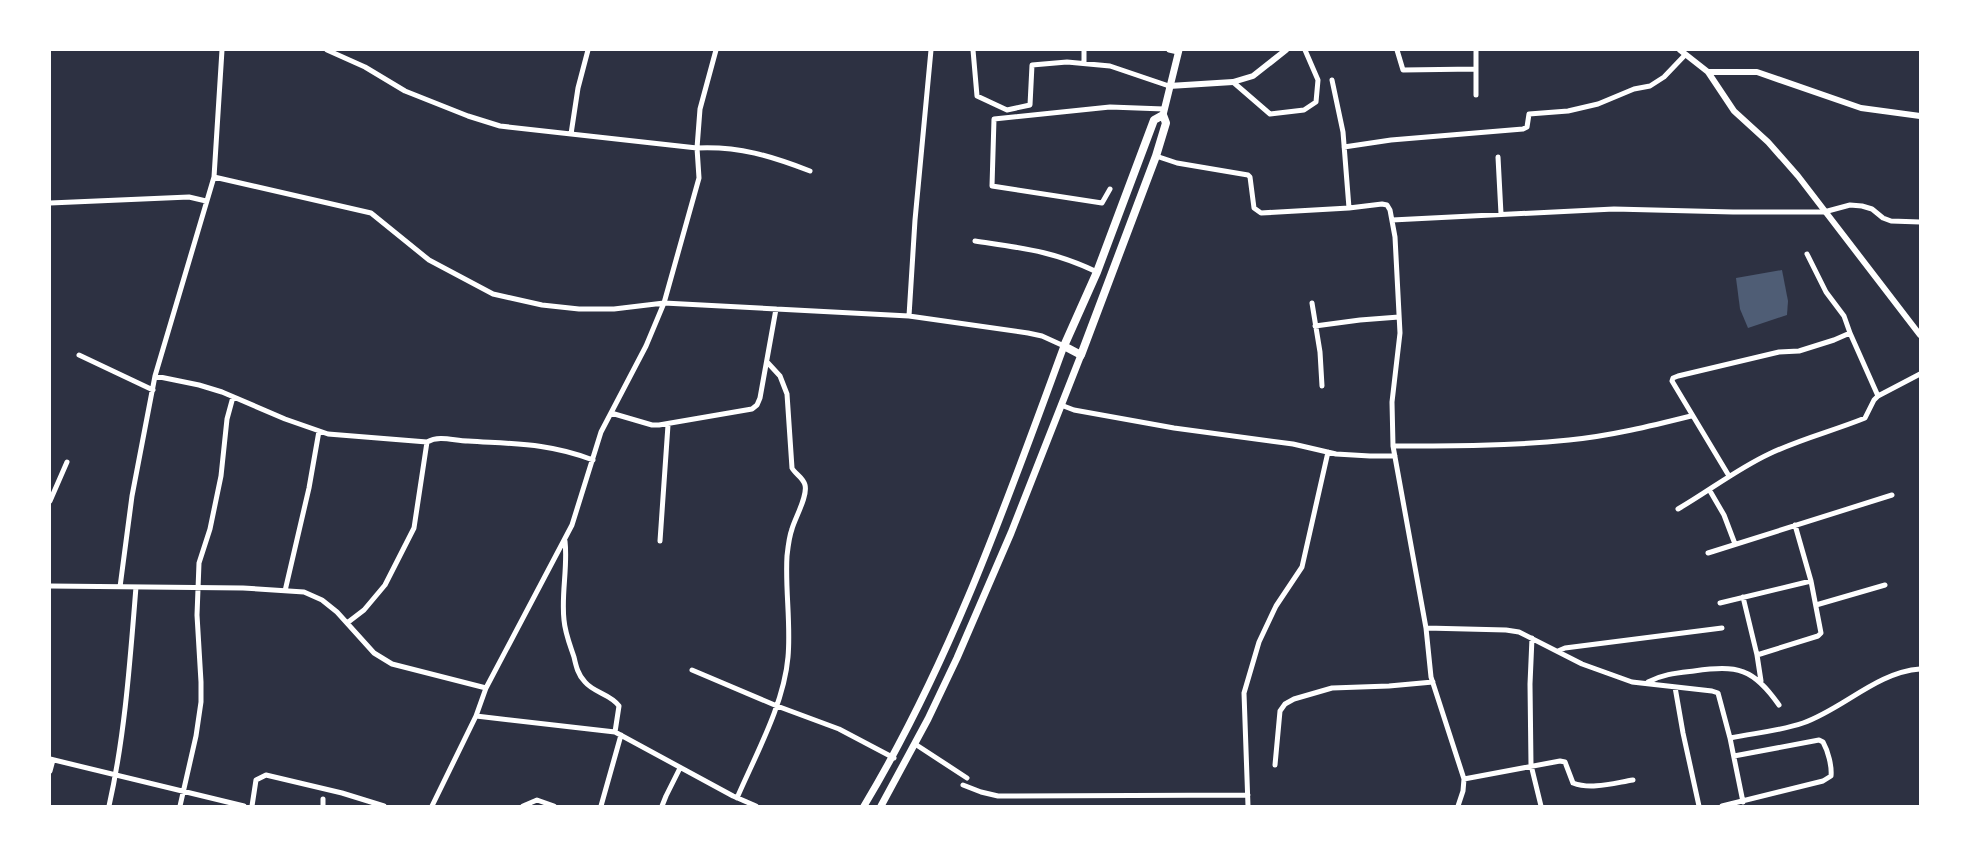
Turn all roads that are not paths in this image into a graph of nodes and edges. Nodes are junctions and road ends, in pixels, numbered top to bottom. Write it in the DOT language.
graph roads {
  1 [pos="222,50"];
  2 [pos="327,50"];
  3 [pos="588,50"];
  4 [pos="716,50"];
  5 [pos="932,50"];
  6 [pos="973,50"];
  7 [pos="1084,50"];
  8 [pos="1169,50"];
  9 [pos="1286,50"];
  10 [pos="1305,50"];
  11 [pos="1397,50"];
  12 [pos="1476,50"];
  13 [pos="1680,50"];
  14 [pos="1178,51"];
  15 [pos="1685,55"];
  16 [pos="1084,63"];
  17 [pos="1476,69"];
  18 [pos="1708,72"];
  19 [pos="1332,80"];
  20 [pos="1233,82"];
  21 [pos="1169,86"];
  22 [pos="1476,95"];
  23 [pos="1164,112"];
  24 [pos="1920,116"];
  25 [pos="571,134"];
  26 [pos="1344,147"];
  27 [pos="697,148"];
  28 [pos="1156,156"];
  29 [pos="1498,157"];
  30 [pos="810,171"];
  31 [pos="214,177"];
  32 [pos="1110,189"];
  33 [pos="206,201"];
  34 [pos="50,203"];
  35 [pos="1349,208"];
  36 [pos="1824,212"];
  37 [pos="1501,214"];
  38 [pos="1392,219"];
  39 [pos="1920,222"];
  40 [pos="975,241"];
  41 [pos="1808,254"];
  42 [pos="1097,272"];
  43 [pos="664,303"];
  44 [pos="1312,303"];
  45 [pos="776,309"];
  46 [pos="909,316"];
  47 [pos="1399,317"];
  48 [pos="1315,326"];
  49 [pos="1850,333"];
  50 [pos="1920,335"];
  51 [pos="1064,346"];
  52 [pos="79,355"];
  53 [pos="1081,355"];
  54 [pos="768,363"];
  55 [pos="1920,374"];
  56 [pos="155,376"];
  57 [pos="1322,386"];
  58 [pos="153,390"];
  59 [pos="1878,396"];
  60 [pos="233,397"];
  61 [pos="1061,405"];
  62 [pos="611,413"];
  63 [pos="1691,416"];
  64 [pos="668,425"];
  65 [pos="319,431"];
  66 [pos="427,442"];
  67 [pos="1393,446"];
  68 [pos="1328,452"];
  69 [pos="1395,456"];
  70 [pos="593,460"];
  71 [pos="67,462"];
  72 [pos="1729,476"];
  73 [pos="1710,491"];
  74 [pos="1892,495"];
  75 [pos="50,501"];
  76 [pos="1678,509"];
  77 [pos="1795,525"];
  78 [pos="565,539"];
  79 [pos="660,542"];
  80 [pos="1735,544"];
  81 [pos="1708,553"];
  82 [pos="1811,581"];
  83 [pos="1885,585"];
  84 [pos="50,586"];
  85 [pos="120,587"];
  86 [pos="136,587"];
  87 [pos="197,588"];
  88 [pos="285,591"];
  89 [pos="1743,597"];
  90 [pos="1720,603"];
  91 [pos="1816,605"];
  92 [pos="347,623"];
  93 [pos="1426,628"];
  94 [pos="1722,628"];
  95 [pos="1532,638"];
  96 [pos="1557,651"];
  97 [pos="1757,655"];
  98 [pos="1920,669"];
  99 [pos="692,670"];
  100 [pos="1761,681"];
  101 [pos="1433,682"];
  102 [pos="1646,683"];
  103 [pos="1675,687"];
  104 [pos="486,688"];
  105 [pos="1779,705"];
  106 [pos="777,706"];
  107 [pos="476,716"];
  108 [pos="618,734"];
  109 [pos="1730,738"];
  110 [pos="915,744"];
  111 [pos="1734,756"];
  112 [pos="894,758"];
  113 [pos="51,759"];
  114 [pos="1275,765"];
  115 [pos="1531,765"];
  116 [pos="680,768"];
  117 [pos="50,771"];
  118 [pos="116,775"];
  119 [pos="967,778"];
  120 [pos="1464,779"];
  121 [pos="1633,780"];
  122 [pos="963,785"];
  123 [pos="184,792"];
  124 [pos="1248,795"];
  125 [pos="737,798"];
  126 [pos="323,799"];
  127 [pos="1743,802"];
  128 [pos="109,807"];
  129 [pos="180,807"];
  130 [pos="244,807"];
  131 [pos="252,807"];
  132 [pos="323,807"];
  133 [pos="384,807"];
  134 [pos="432,807"];
  135 [pos="523,807"];
  136 [pos="554,807"];
  137 [pos="601,807"];
  138 [pos="662,807"];
  139 [pos="756,807"];
  140 [pos="864,807"];
  141 [pos="881,807"];
  142 [pos="1248,807"];
  143 [pos="1458,807"];
  144 [pos="1540,807"];
  145 [pos="1699,807"];
  146 [pos="1722,807"];
  1 -- 31 [label="street"];
  2 -- 25 [label="street"];
  3 -- 25 [label="street"];
  4 -- 27 [label="street"];
  5 -- 46 [label="street"];
  6 -- 16 [label="street"];
  7 -- 16 [label="street"];
  8 -- 14 [label="street"];
  9 -- 20 [label="street"];
  10 -- 20 [label="street"];
  11 -- 17 [label="street"];
  12 -- 17 [label="street"];
  13 -- 15 [label="street"];
  14 -- 21 [label="main road"];
  15 -- 18 [label="street"];
  15 -- 26 [label="street"];
  16 -- 21 [label="street"];
  17 -- 22 [label="street"];
  18 -- 24 [label="street"];
  18 -- 36 [label="street"];
  19 -- 26 [label="street"];
  20 -- 21 [label="street"];
  21 -- 23 [label="main road"];
  23 -- 28 [label="main road"];
  23 -- 32 [label="street"];
  23 -- 42 [label="main road"];
  25 -- 27 [label="street"];
  26 -- 35 [label="street"];
  27 -- 30 [label="street"];
  27 -- 43 [label="street"];
  28 -- 35 [label="street"];
  28 -- 53 [label="main road"];
  29 -- 37 [label="street"];
  31 -- 33 [label="street"];
  31 -- 43 [label="street"];
  33 -- 34 [label="street"];
  33 -- 56 [label="street"];
  35 -- 38 [label="street"];
  36 -- 37 [label="street"];
  36 -- 39 [label="street"];
  36 -- 50 [label="street"];
  37 -- 38 [label="street"];
  38 -- 47 [label="street"];
  40 -- 42 [label="street"];
  41 -- 49 [label="street"];
  42 -- 51 [label="main road"];
  43 -- 45 [label="street"];
  43 -- 62 [label="street"];
  44 -- 48 [label="street"];
  45 -- 46 [label="street"];
  45 -- 54 [label="street"];
  46 -- 51 [label="street"];
  47 -- 48 [label="street"];
  47 -- 67 [label="street"];
  48 -- 57 [label="street"];
  49 -- 59 [label="street"];
  49 -- 63 [label="street"];
  51 -- 53 [label="main road"];
  51 -- 112 [label="main road"];
  52 -- 58 [label="street"];
  53 -- 61 [label="main road"];
  54 -- 64 [label="street"];
  54 -- 106 [label="street"];
  55 -- 59 [label="street"];
  56 -- 58 [label="street"];
  56 -- 60 [label="street"];
  58 -- 85 [label="street"];
  59 -- 72 [label="street"];
  60 -- 65 [label="street"];
  60 -- 87 [label="street"];
  61 -- 68 [label="street"];
  61 -- 110 [label="main road"];
  62 -- 64 [label="street"];
  62 -- 70 [label="street"];
  63 -- 67 [label="street"];
  63 -- 72 [label="street"];
  64 -- 79 [label="street"];
  65 -- 66 [label="street"];
  65 -- 88 [label="street"];
  66 -- 70 [label="street"];
  66 -- 92 [label="street"];
  67 -- 69 [label="street"];
  68 -- 69 [label="street"];
  68 -- 124 [label="street"];
  69 -- 93 [label="street"];
  70 -- 78 [label="street"];
  71 -- 75 [label="street"];
  72 -- 73 [label="street"];
  73 -- 76 [label="street"];
  73 -- 80 [label="street"];
  74 -- 77 [label="street"];
  77 -- 80 [label="street"];
  77 -- 82 [label="street"];
  78 -- 104 [label="street"];
  78 -- 108 [label="street"];
  80 -- 81 [label="street"];
  82 -- 89 [label="street"];
  82 -- 91 [label="street"];
  83 -- 91 [label="street"];
  84 -- 85 [label="street"];
  85 -- 86 [label="street"];
  86 -- 87 [label="street"];
  86 -- 118 [label="street"];
  87 -- 88 [label="street"];
  87 -- 123 [label="street"];
  88 -- 92 [label="street"];
  89 -- 90 [label="street"];
  89 -- 97 [label="street"];
  91 -- 97 [label="street"];
  92 -- 104 [label="street"];
  93 -- 95 [label="street"];
  93 -- 101 [label="street"];
  94 -- 96 [label="street"];
  95 -- 96 [label="street"];
  95 -- 115 [label="street"];
  96 -- 102 [label="street"];
  97 -- 100 [label="street"];
  98 -- 109 [label="street"];
  99 -- 106 [label="street"];
  100 -- 102 [label="street"];
  100 -- 105 [label="street"];
  101 -- 114 [label="street"];
  101 -- 120 [label="street"];
  102 -- 103 [label="street"];
  103 -- 109 [label="street"];
  103 -- 145 [label="street"];
  104 -- 107 [label="street"];
  106 -- 112 [label="street"];
  106 -- 125 [label="street"];
  107 -- 108 [label="street"];
  107 -- 134 [label="street"];
  108 -- 116 [label="street"];
  108 -- 137 [label="street"];
  109 -- 111 [label="street"];
  110 -- 119 [label="street"];
  110 -- 141 [label="main road"];
  111 -- 127 [label="street"];
  111 -- 127 [label="street"];
  112 -- 140 [label="main road"];
  113 -- 117 [label="street"];
  113 -- 118 [label="street"];
  115 -- 120 [label="street"];
  115 -- 121 [label="street"];
  115 -- 144 [label="street"];
  116 -- 125 [label="street"];
  116 -- 138 [label="street"];
  118 -- 123 [label="street"];
  118 -- 128 [label="street"];
  120 -- 143 [label="street"];
  122 -- 124 [label="street"];
  123 -- 129 [label="street"];
  123 -- 130 [label="street"];
  124 -- 142 [label="street"];
  125 -- 139 [label="street"];
  126 -- 132 [label="street"];
  127 -- 146 [label="street"];
  131 -- 133 [label="street"];
  135 -- 136 [label="street"];
}
